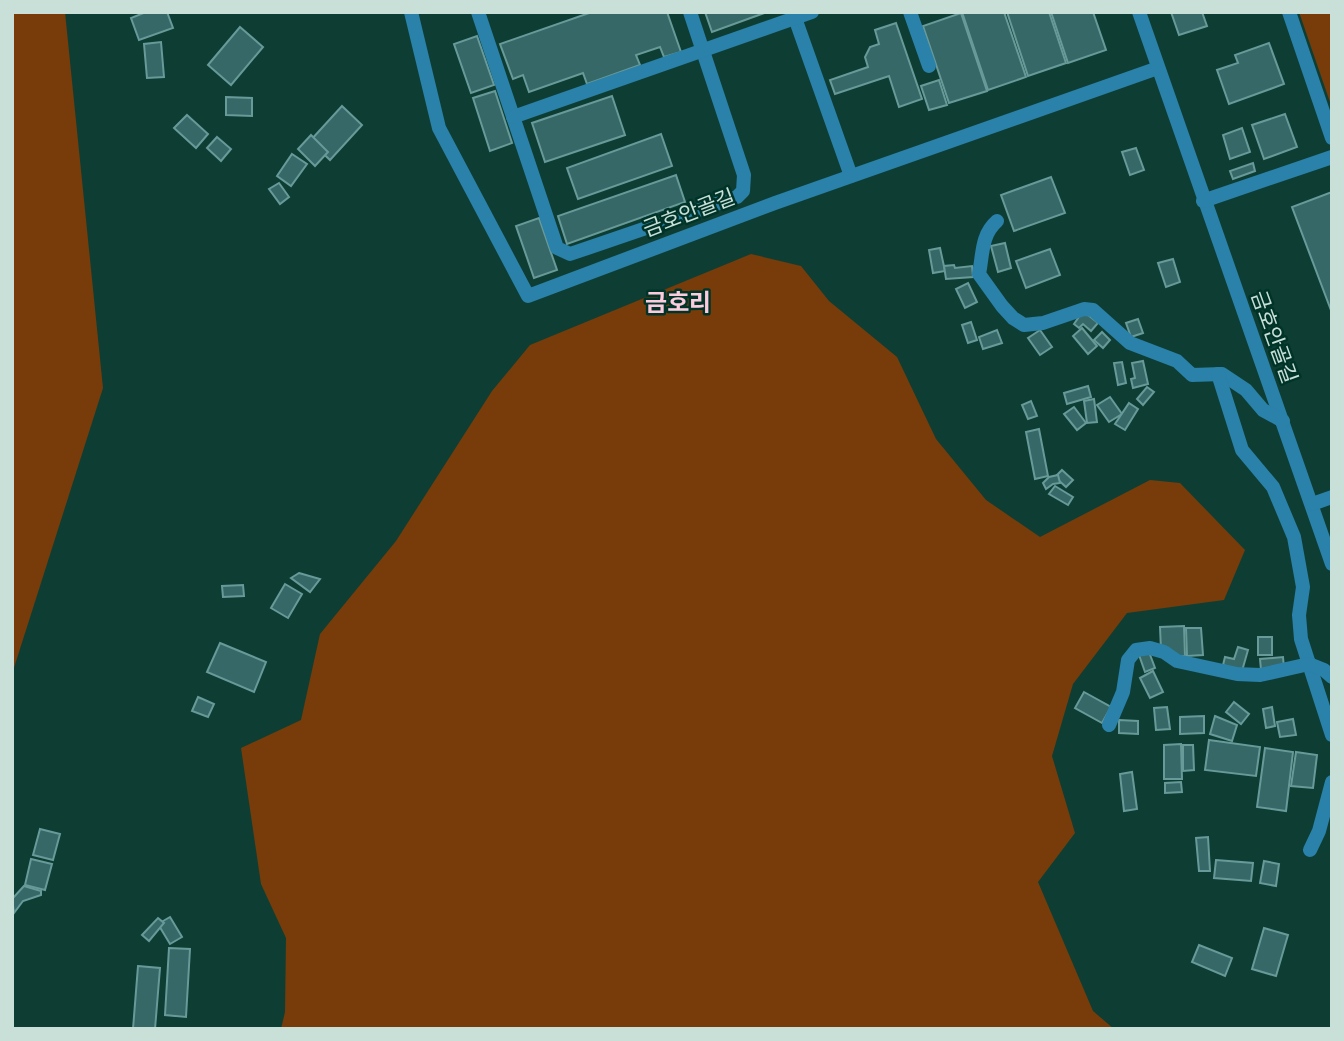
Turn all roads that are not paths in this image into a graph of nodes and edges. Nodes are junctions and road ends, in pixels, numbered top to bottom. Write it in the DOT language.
graph roads {
  1 [pos="411,12"];
  2 [pos="478,12"];
  3 [pos="690,12"];
  4 [pos="812,12"];
  5 [pos="910,12"];
  6 [pos="1139,12"];
  7 [pos="1289,12"];
  8 [pos="795,18"];
  9 [pos="703,51"];
  10 [pos="929,66"];
  11 [pos="1158,68"];
  12 [pos="513,117"];
  13 [pos="1332,138"];
  14 [pos="1332,157"];
  15 [pos="851,176"];
  16 [pos="1203,201"];
  17 [pos="998,221"];
  18 [pos="1218,374"];
  19 [pos="1283,421"];
  20 [pos="1332,497"];
  21 [pos="1312,504"];
  22 [pos="1332,565"];
  23 [pos="1309,664"];
  24 [pos="1332,677"];
  25 [pos="1110,725"];
  26 [pos="1332,736"];
  27 [pos="1332,782"];
  28 [pos="1310,850"];
  1 -- 15 [label="street, 금호안골길"];
  2 -- 12 [label="street"];
  3 -- 9 [label="street"];
  4 -- 8 [label="street"];
  5 -- 10 [label="street"];
  6 -- 11 [label="street, 금호안골길"];
  7 -- 13 [label="street"];
  8 -- 9 [label="street"];
  8 -- 15 [label="street"];
  9 -- 12 [label="street"];
  9 -- 12 [label="street"];
  11 -- 15 [label="street, 금호안골길"];
  11 -- 16 [label="street, 금호안골길"];
  14 -- 16 [label="street"];
  16 -- 19 [label="street, 금호안골길"];
  17 -- 18 [label="street, 금호안골길"];
  18 -- 19 [label="street, 금호안골길"];
  18 -- 23 [label="street"];
  19 -- 21 [label="street, 금호안골길"];
  20 -- 21 [label="street"];
  21 -- 22 [label="street, 금호안골길"];
  23 -- 24 [label="street"];
  23 -- 25 [label="street"];
  23 -- 26 [label="street"];
  27 -- 28 [label="street"];
}
